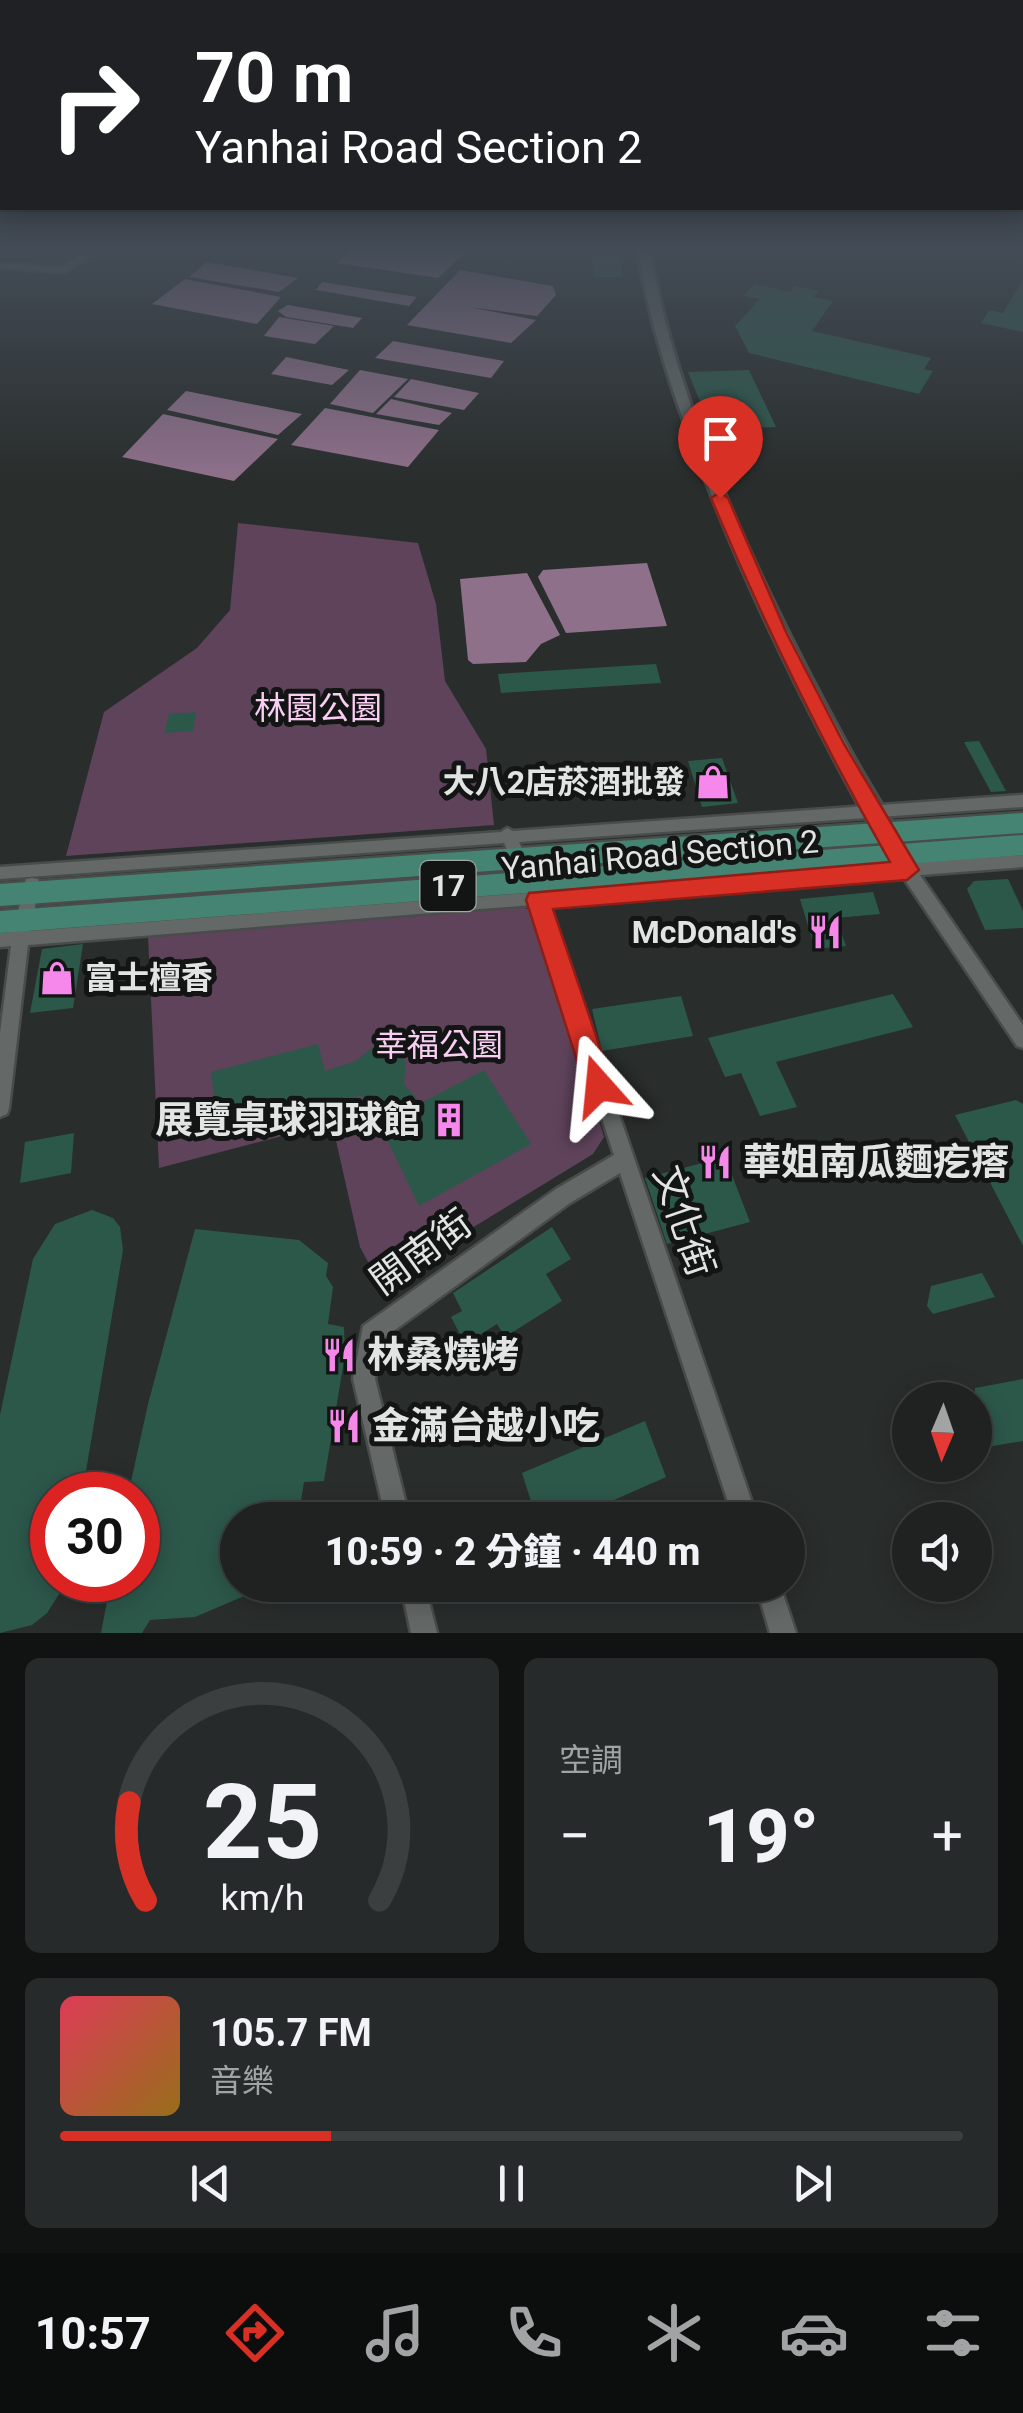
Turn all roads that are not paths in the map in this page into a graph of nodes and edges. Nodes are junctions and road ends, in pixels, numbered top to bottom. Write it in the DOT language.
graph roads {
  1 [pos="661,327"];
  2 [pos="1023,800"];
  3 [pos="1023,823"];
  4 [pos="890,840"];
  5 [pos="1023,844"];
  6 [pos="1023,861"];
  7 [pos="522,868"];
  8 [pos="0,873"];
  9 [pos="32,882"];
  10 [pos="0,895"];
  11 [pos="15,927"];
  12 [pos="0,940"];
  13 [pos="1023,1040"];
  14 [pos="0,1108"];
  15 [pos="624,1160"];
  16 [pos="394,1502"];
  17 [pos="740,1502"];
  18 [pos="417,1602"];
  19 [pos="773,1602"];
  20 [pos="424,1633"];
  21 [pos="783,1633"];
  1 -- 4 [label="street"];
  2 -- 4 [label="street"];
  3 -- 4 [label="main road, 17"];
  4 -- 5 [label="main road, 17"];
  4 -- 6 [label="street"];
  4 -- 7 [label="main road, Yanhai Road Section 2 / 17"];
  4 -- 7 [label="street, Yanhai Road Section 2"];
  4 -- 13 [label="street"];
  7 -- 9 [label="main road, Yanhai Road Section 2 / 17"];
  7 -- 11 [label="main road, Yanhai Road Section 2 / 17"];
  7 -- 15 [label="street, 文化街"];
  8 -- 9 [label="street, Yanhai Road Section 2"];
  9 -- 10 [label="main road, Yanhai Road Section 2 / 17"];
  9 -- 11 [label="street"];
  11 -- 12 [label="street, Yanhai Road Section 2"];
  11 -- 14 [label="street"];
  15 -- 16 [label="street, 開南街"];
  15 -- 17 [label="street, 文化街"];
  18 -- 20 [label="street"];
  19 -- 21 [label="street"];
}
